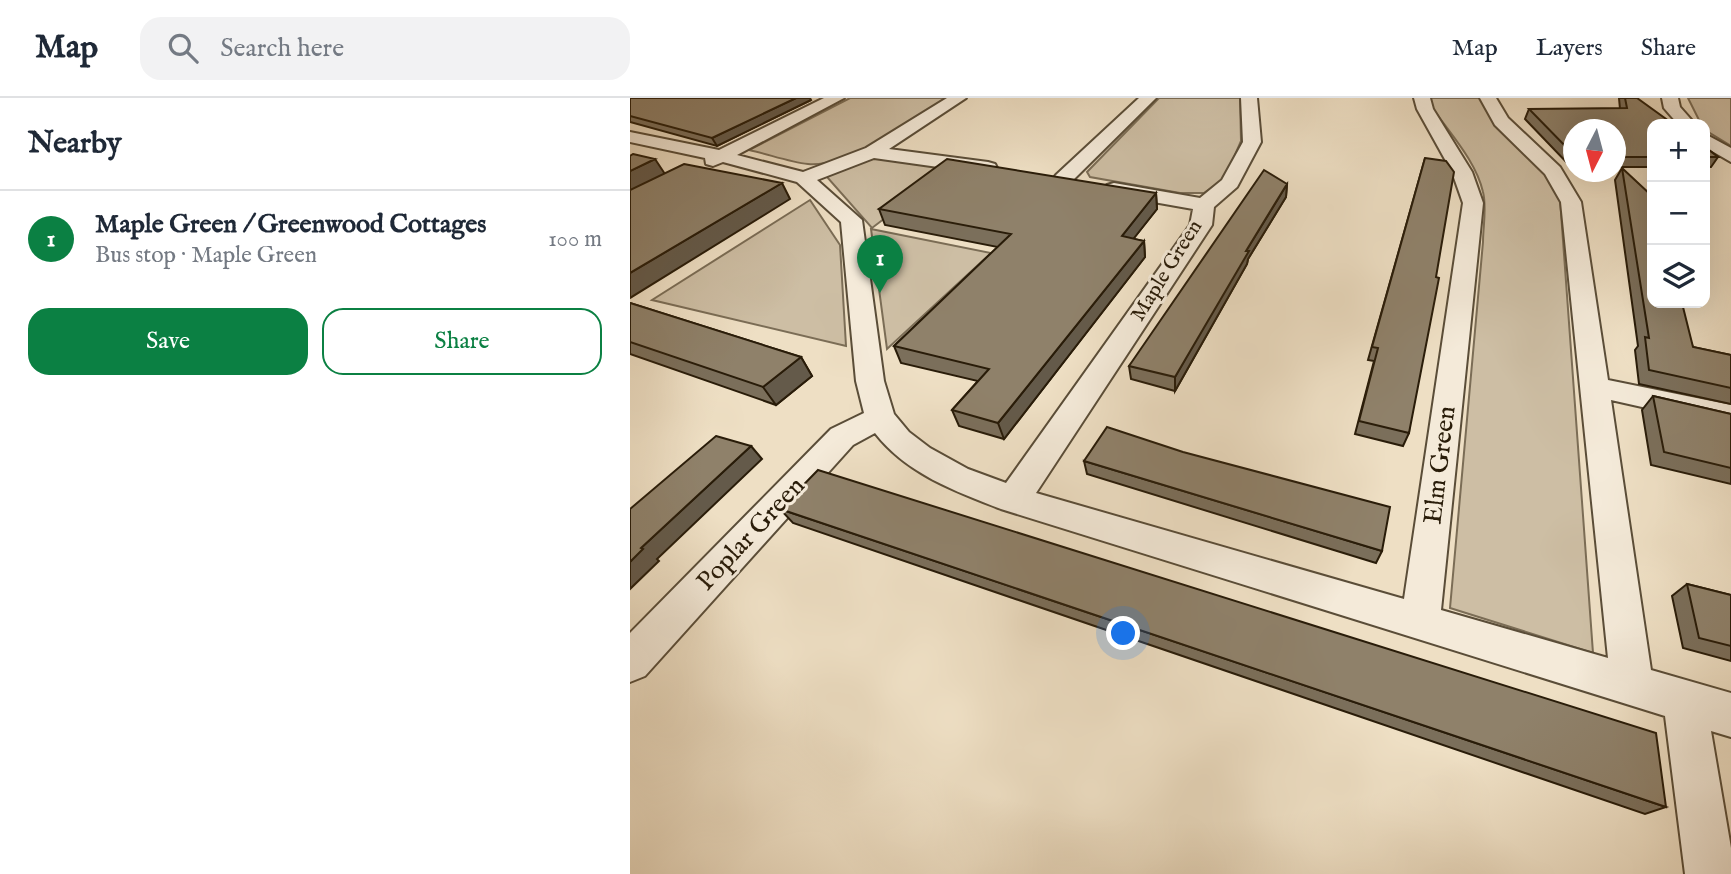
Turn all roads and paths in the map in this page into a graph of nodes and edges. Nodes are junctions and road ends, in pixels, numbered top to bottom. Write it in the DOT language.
graph roads {
  1 [pos="836,98"];
  2 [pos="958,98"];
  3 [pos="1148,98"];
  4 [pos="1249,98"];
  5 [pos="1422,98"];
  6 [pos="1488,98"];
  7 [pos="1670,98"];
  8 [pos="1683,119"];
  9 [pos="630,137"];
  10 [pos="1710,142"];
  11 [pos="872,152"];
  12 [pos="1731,156"];
  13 [pos="710,162"];
  14 [pos="1008,171"];
  15 [pos="1035,175"];
  16 [pos="804,178"];
  17 [pos="1063,179"];
  18 [pos="1204,205"];
  19 [pos="1595,387"];
  20 [pos="1731,416"];
  21 [pos="880,418"];
  22 [pos="1013,500"];
  23 [pos="1420,623"];
  24 [pos="630,662"];
  25 [pos="1632,687"];
  26 [pos="1685,703"];
  27 [pos="1731,715"];
  28 [pos="1710,874"];
  1 -- 13 [label="street"];
  2 -- 11 [label="street"];
  3 -- 17 [label="street"];
  4 -- 18 [label="street"];
  5 -- 23 [label="street, Elm Green"];
  6 -- 19 [label="street"];
  7 -- 8 [label="street"];
  9 -- 13 [label="street"];
  10 -- 12 [label="street"];
  11 -- 14 [label="street"];
  11 -- 16 [label="street"];
  13 -- 16 [label="street"];
  15 -- 17 [label="street, Maple Green"];
  16 -- 21 [label="street"];
  17 -- 18 [label="street, Maple Green"];
  18 -- 22 [label="street, Maple Green"];
  19 -- 20 [label="street"];
  19 -- 25 [label="street"];
  21 -- 22 [label="street"];
  21 -- 24 [label="street, Poplar Green"];
  22 -- 23 [label="street"];
  23 -- 25 [label="street"];
  25 -- 26 [label="street"];
  26 -- 27 [label="street"];
  26 -- 28 [label="street"];
}
